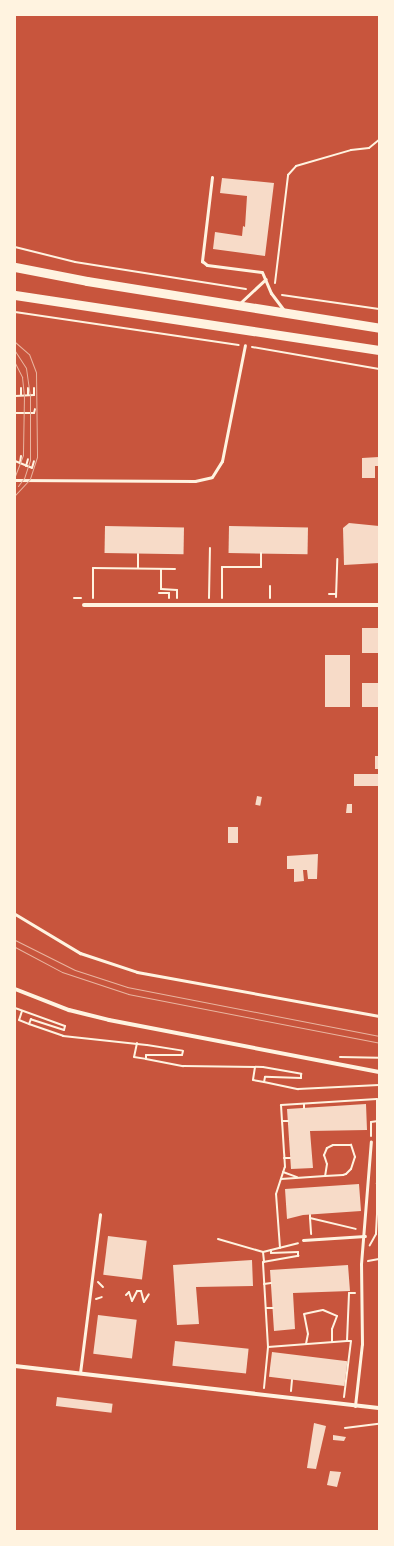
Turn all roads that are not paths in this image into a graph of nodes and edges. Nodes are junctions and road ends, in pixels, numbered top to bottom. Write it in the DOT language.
graph roads {
  1 [pos="212,177"];
  2 [pos="15,267"];
  3 [pos="266,279"];
  4 [pos="15,295"];
  5 [pos="236,305"];
  6 [pos="287,313"];
  7 [pos="379,328"];
  8 [pos="245,346"];
  9 [pos="379,350"];
  10 [pos="16,480"];
  11 [pos="84,605"];
  12 [pos="379,605"];
  13 [pos="15,914"];
  14 [pos="15,989"];
  15 [pos="379,1016"];
  16 [pos="379,1072"];
  17 [pos="371,1141"];
  18 [pos="100,1214"];
  19 [pos="365,1236"];
  20 [pos="303,1240"];
  21 [pos="15,1366"];
  22 [pos="80,1373"];
  23 [pos="355,1406"];
  24 [pos="379,1408"];
  1 -- 3 [label="lane"];
  2 -- 5 [label="main road"];
  3 -- 5 [label="lane"];
  3 -- 6 [label="lane"];
  4 -- 9 [label="main road"];
  5 -- 6 [label="main road"];
  6 -- 7 [label="main road"];
  8 -- 10 [label="lane"];
  11 -- 12 [label="street"];
  13 -- 15 [label="lane"];
  14 -- 16 [label="street"];
  17 -- 19 [label="lane"];
  18 -- 22 [label="lane"];
  19 -- 20 [label="lane"];
  19 -- 23 [label="lane"];
  21 -- 22 [label="street"];
  22 -- 23 [label="street"];
  23 -- 24 [label="street"];
}
